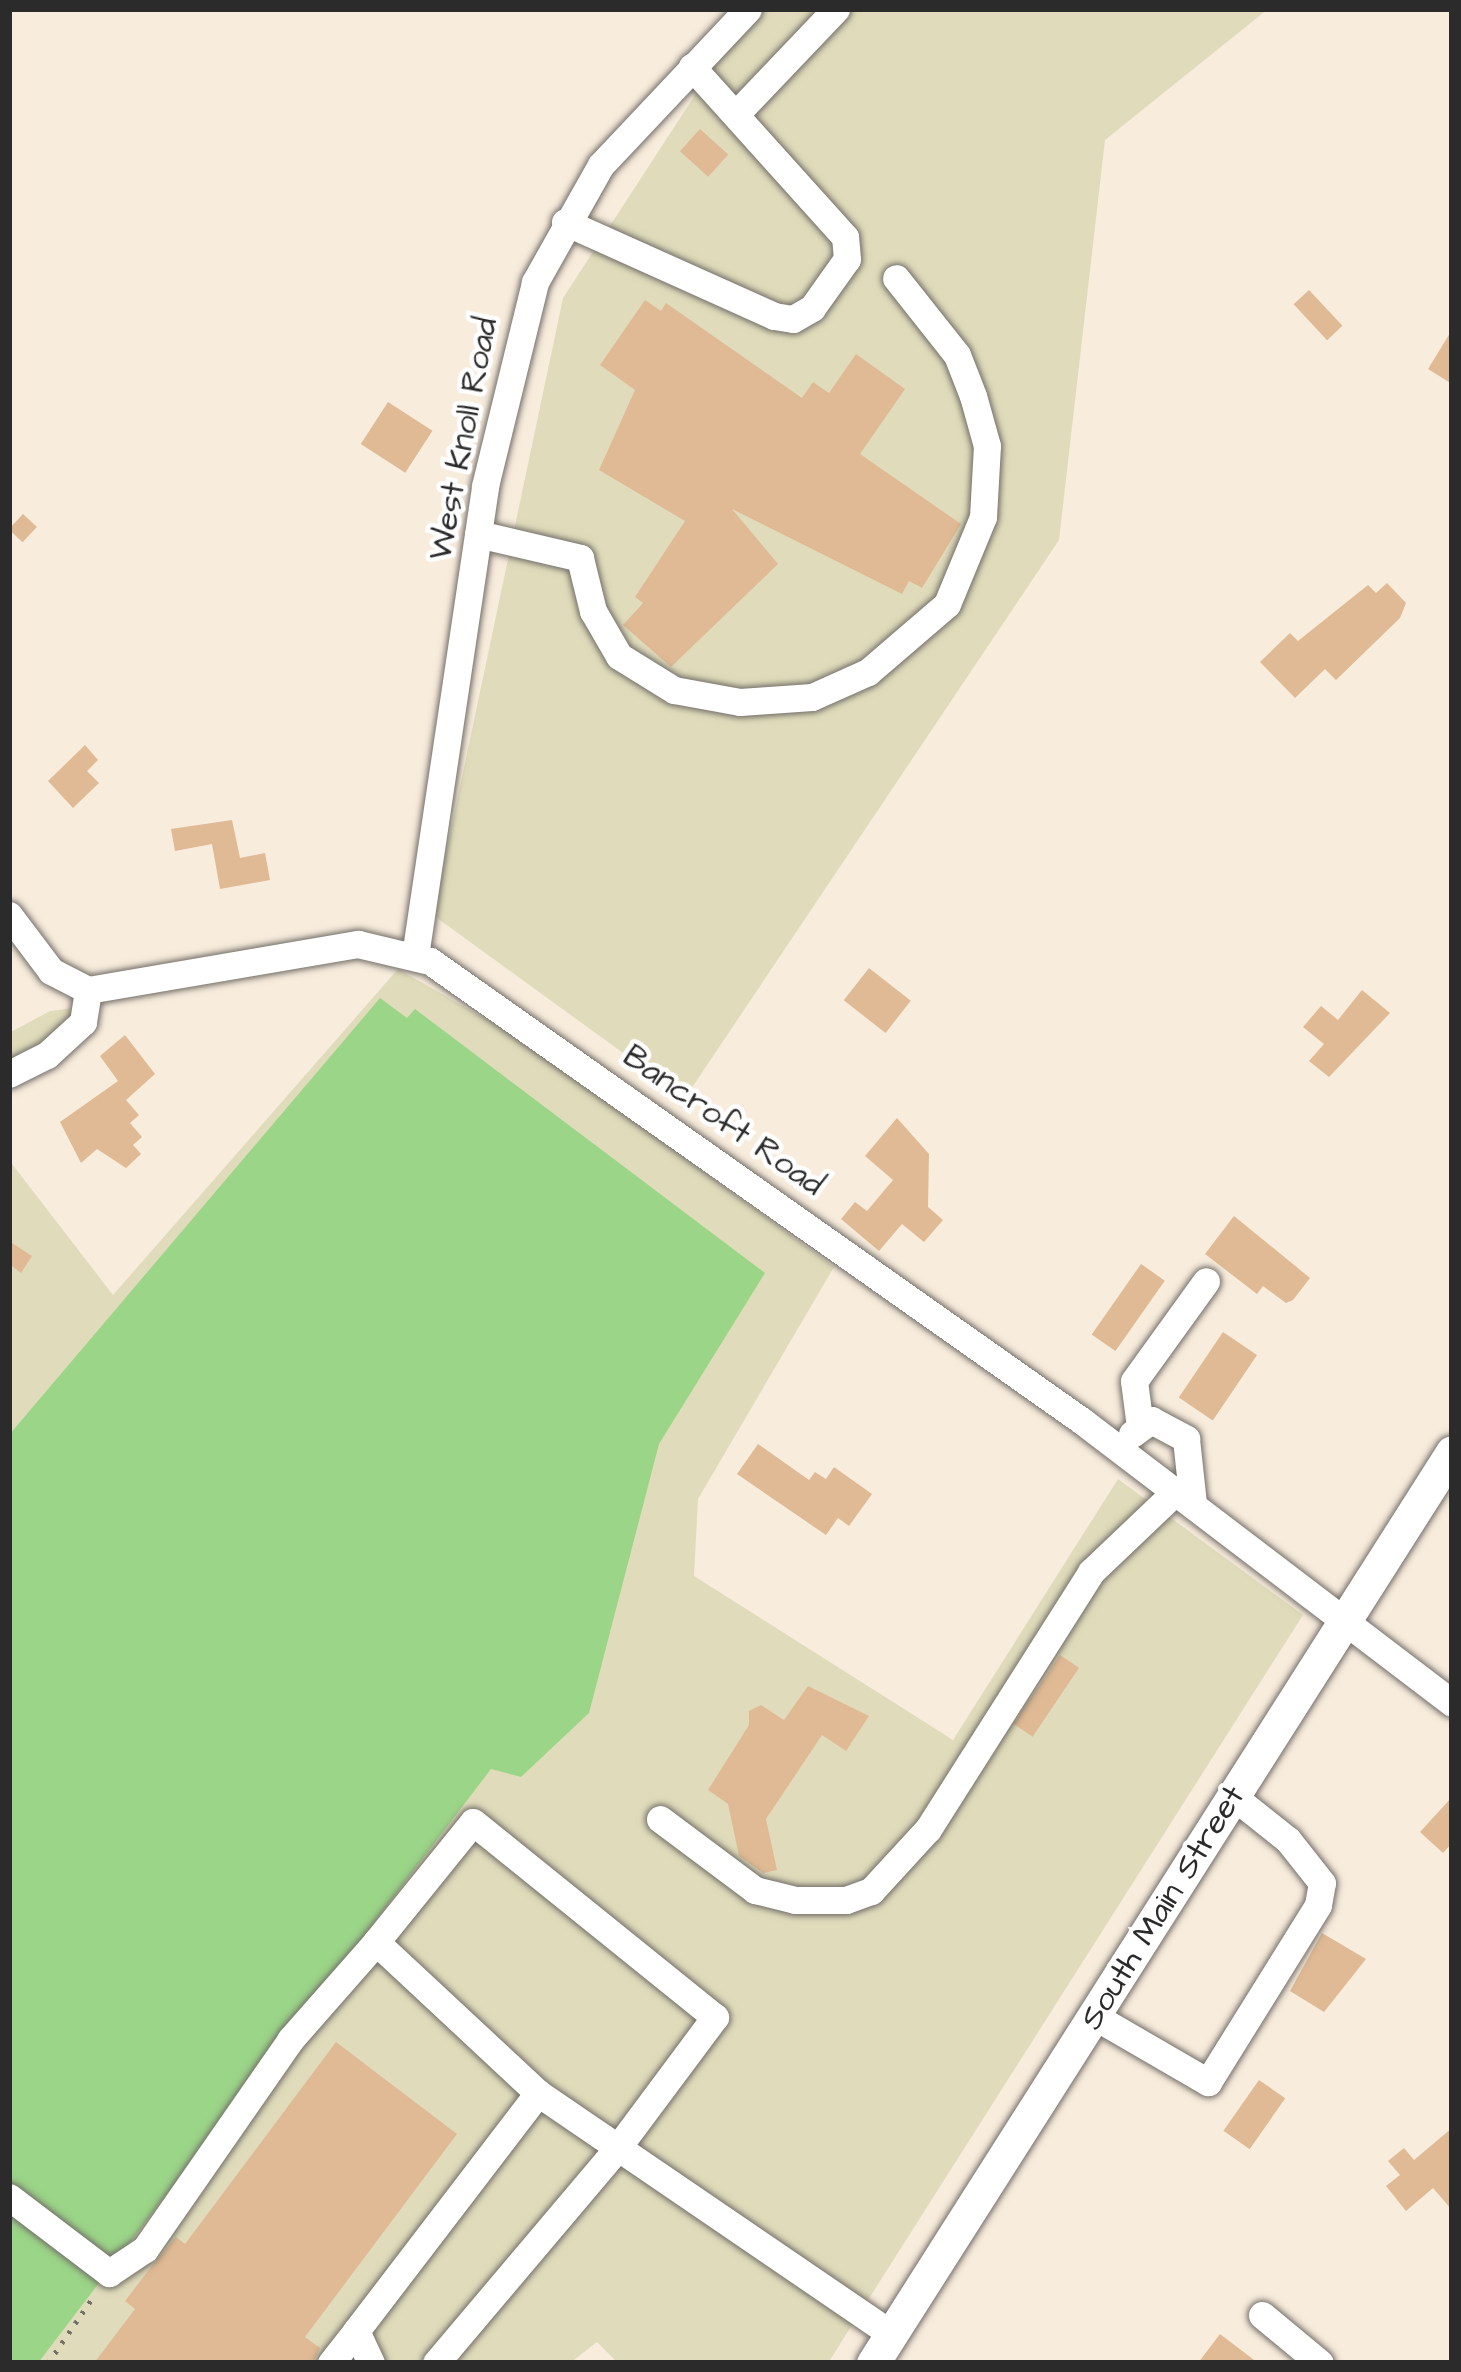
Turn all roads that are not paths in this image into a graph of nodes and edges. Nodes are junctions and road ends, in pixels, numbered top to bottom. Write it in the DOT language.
graph roads {
  1 [pos="748,9"];
  2 [pos="836,9"];
  3 [pos="692,67"];
  4 [pos="736,114"];
  5 [pos="565,223"];
  6 [pos="896,278"];
  7 [pos="478,534"];
  8 [pos="9,915"];
  9 [pos="415,956"];
  10 [pos="88,990"];
  11 [pos="9,1074"];
  12 [pos="1206,1282"];
  13 [pos="1141,1427"];
  14 [pos="1115,1446"];
  15 [pos="1452,1452"];
  16 [pos="1184,1497"];
  17 [pos="1344,1617"];
  18 [pos="1452,1703"];
  19 [pos="1234,1797"];
  20 [pos="660,1819"];
  21 [pos="376,1942"];
  22 [pos="1094,2016"];
  23 [pos="538,2093"];
  24 [pos="615,2151"];
  25 [pos="9,2198"];
  26 [pos="1262,2315"];
  27 [pos="356,2331"];
  28 [pos="882,2349"];
  29 [pos="331,2363"];
  30 [pos="371,2363"];
  31 [pos="436,2363"];
  32 [pos="1320,2363"];
  1 -- 3 [label="street, West Knoll Road"];
  2 -- 4 [label="street"];
  3 -- 4 [label="street"];
  3 -- 5 [label="street, West Knoll Road"];
  4 -- 5 [label="street"];
  5 -- 7 [label="street, West Knoll Road"];
  6 -- 7 [label="street"];
  7 -- 9 [label="street, West Knoll Road"];
  8 -- 10 [label="street"];
  9 -- 10 [label="street, Bancroft Road"];
  9 -- 14 [label="street, Bancroft Road"];
  10 -- 11 [label="street"];
  12 -- 13 [label="street"];
  13 -- 14 [label="street"];
  13 -- 16 [label="street"];
  14 -- 16 [label="street, Bancroft Road"];
  15 -- 17 [label="main road, South Main Street"];
  16 -- 17 [label="street, Bancroft Road"];
  16 -- 20 [label="street"];
  17 -- 18 [label="street, Bancroft Road"];
  17 -- 19 [label="main road, South Main Street"];
  19 -- 22 [label="main road, South Main Street"];
  19 -- 22 [label="street"];
  21 -- 23 [label="street"];
  21 -- 24 [label="street"];
  21 -- 25 [label="street"];
  22 -- 28 [label="main road, South Main Street"];
  23 -- 24 [label="street"];
  23 -- 27 [label="street"];
  24 -- 28 [label="street"];
  24 -- 31 [label="street"];
  26 -- 32 [label="street"];
  27 -- 29 [label="street"];
  27 -- 30 [label="street"];
}
